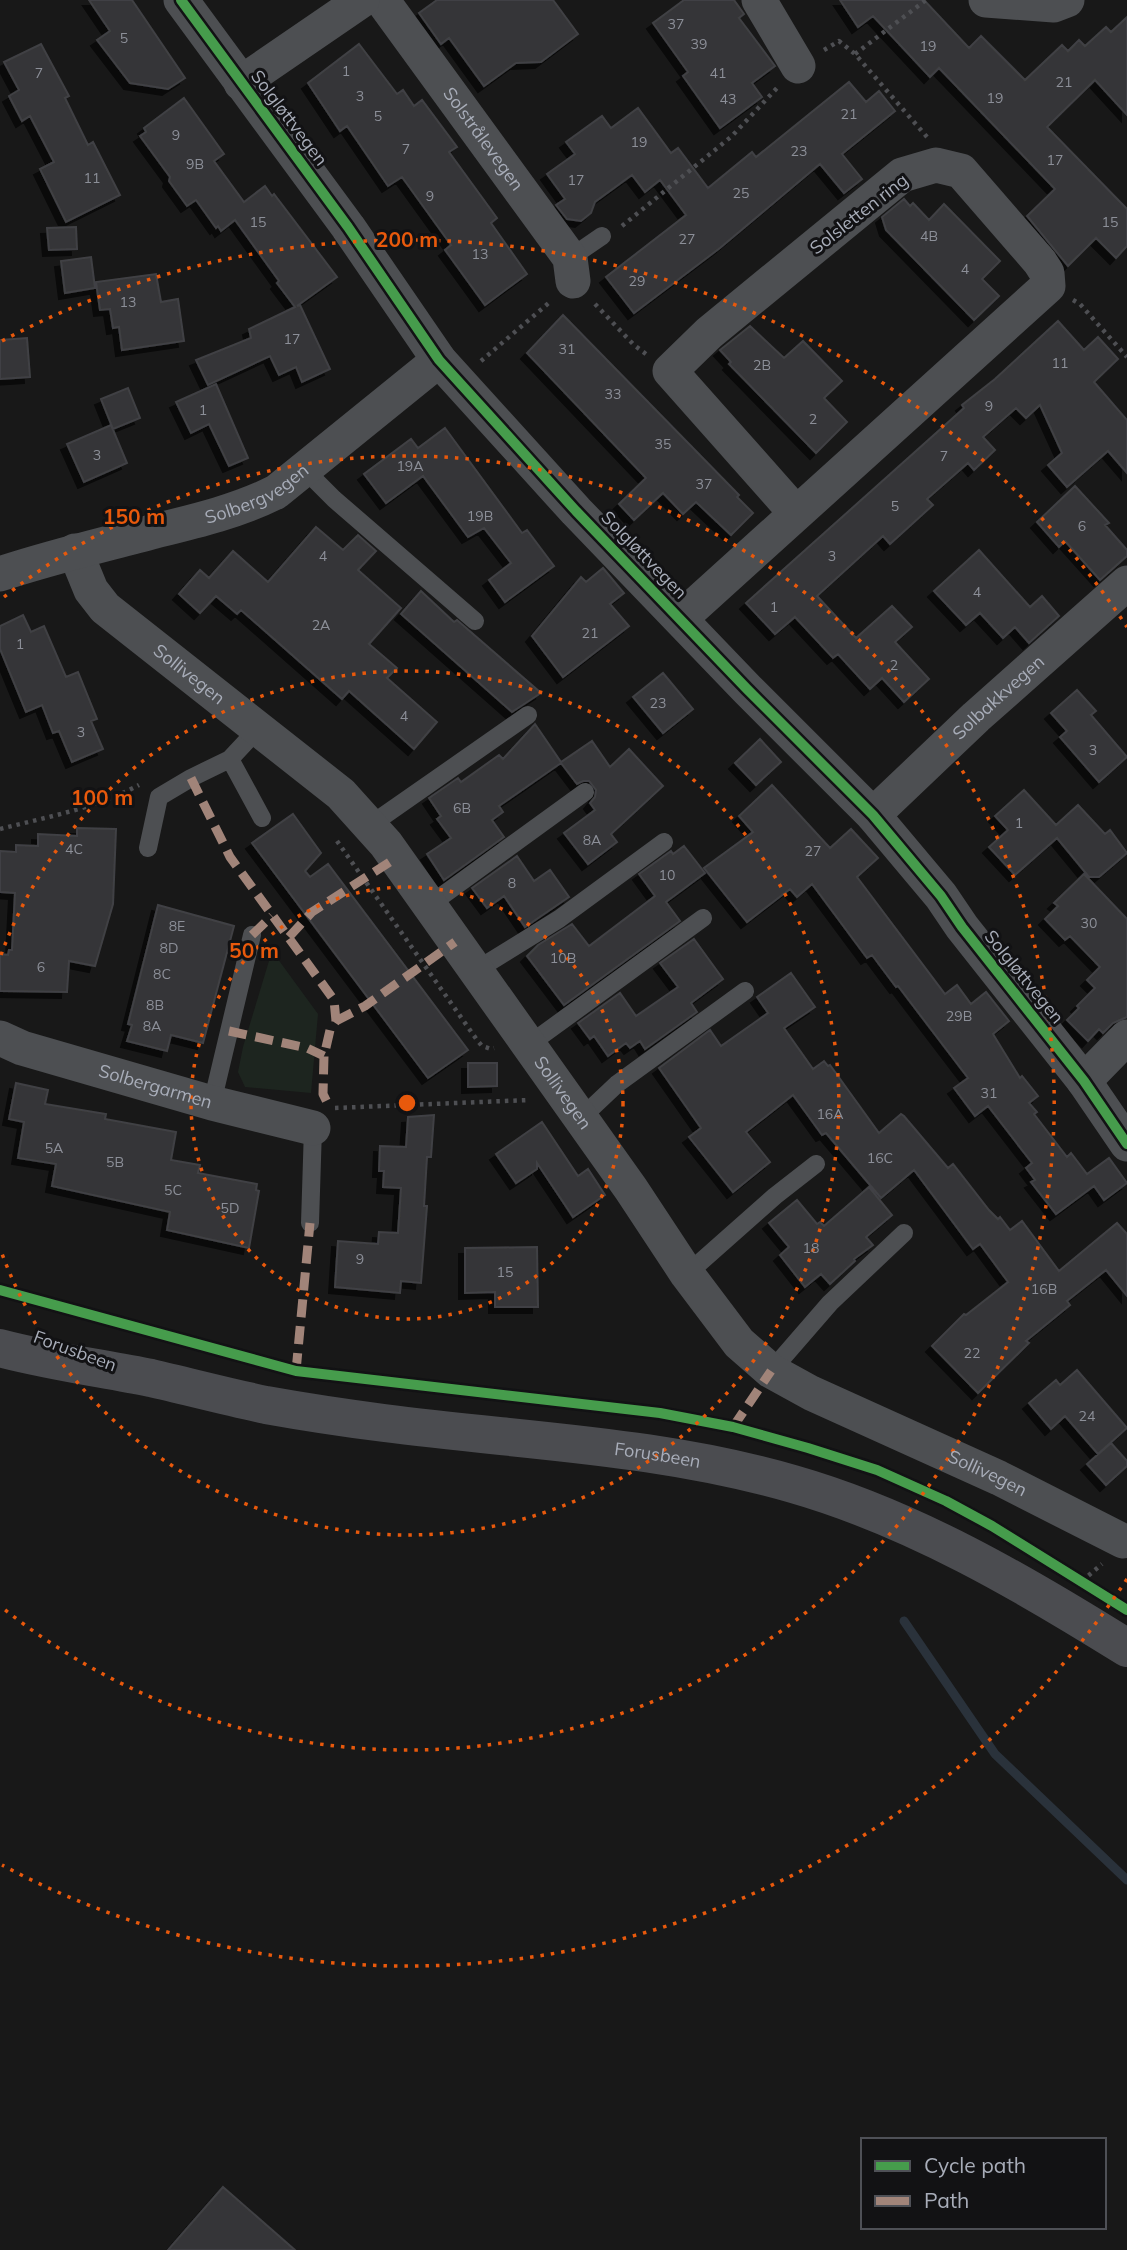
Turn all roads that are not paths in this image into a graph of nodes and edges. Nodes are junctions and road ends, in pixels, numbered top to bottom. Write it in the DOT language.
graph roads {
  1 [pos="181,0"];
  2 [pos="362,0"];
  3 [pos="382,0"];
  4 [pos="759,0"];
  5 [pos="986,0"];
  6 [pos="1067,0"];
  7 [pos="798,66"];
  8 [pos="241,83"];
  9 [pos="602,236"];
  10 [pos="572,270"];
  11 [pos="448,370"];
  12 [pos="304,469"];
  13 [pos="796,513"];
  14 [pos="75,551"];
  15 [pos="0,574"];
  16 [pos="1127,583"];
  17 [pos="681,618"];
  18 [pos="475,621"];
  19 [pos="528,715"];
  20 [pos="258,729"];
  21 [pos="230,759"];
  22 [pos="585,792"];
  23 [pos="873,815"];
  24 [pos="262,818"];
  25 [pos="369,826"];
  26 [pos="664,842"];
  27 [pos="148,848"];
  28 [pos="428,906"];
  29 [pos="703,918"];
  30 [pos="252,935"];
  31 [pos="475,971"];
  32 [pos="745,991"];
  33 [pos="1127,1037"];
  34 [pos="0,1038"];
  35 [pos="523,1040"];
  36 [pos="1084,1081"];
  37 [pos="212,1103"];
  38 [pos="573,1107"];
  39 [pos="313,1128"];
  40 [pos="1127,1144"];
  41 [pos="816,1164"];
  42 [pos="310,1223"];
  43 [pos="904,1233"];
  44 [pos="687,1274"];
  45 [pos="0,1323"];
  46 [pos="0,1348"];
  47 [pos="771,1370"];
  48 [pos="151,1378"];
  49 [pos="1123,1541"];
  50 [pos="1127,1648"];
  1 -- 8 [label="street, Solgløttvegen"];
  2 -- 8 [label="street"];
  3 -- 10 [label="street, Solstrålevegen"];
  4 -- 7 [label="street"];
  5 -- 6 [label="street"];
  8 -- 11 [label="street, Solgløttvegen"];
  9 -- 10 [label="lane"];
  11 -- 12 [label="street, Solbergvegen"];
  11 -- 17 [label="street, Solgløttvegen"];
  12 -- 14 [label="street, Solbergvegen"];
  12 -- 18 [label="lane"];
  13 -- 13 [label="street, Solsletten ring"];
  13 -- 17 [label="street"];
  14 -- 15 [label="street, Solbergvegen"];
  14 -- 20 [label="street, Sollivegen"];
  16 -- 23 [label="street, Solbakkvegen"];
  17 -- 23 [label="street, Solgløttvegen"];
  19 -- 25 [label="lane"];
  20 -- 21 [label="lane"];
  20 -- 25 [label="street, Sollivegen"];
  21 -- 24 [label="lane"];
  21 -- 27 [label="lane"];
  22 -- 28 [label="lane"];
  23 -- 36 [label="street, Solgløttvegen"];
  25 -- 28 [label="street, Sollivegen"];
  26 -- 31 [label="lane"];
  28 -- 31 [label="street, Sollivegen"];
  29 -- 35 [label="lane"];
  30 -- 37 [label="lane"];
  31 -- 35 [label="street, Sollivegen"];
  32 -- 38 [label="lane"];
  33 -- 36 [label="street"];
  34 -- 37 [label="street, Solbergarmen"];
  35 -- 38 [label="street, Sollivegen"];
  36 -- 40 [label="street, Solgløttvegen"];
  37 -- 39 [label="street, Solbergarmen"];
  38 -- 44 [label="street, Sollivegen"];
  39 -- 42 [label="lane"];
  41 -- 44 [label="lane"];
  43 -- 47 [label="lane"];
  44 -- 47 [label="street, Sollivegen"];
  45 -- 48 [label="main road, Forusbeen"];
  46 -- 48 [label="main road, Forusbeen"];
  47 -- 49 [label="street, Sollivegen"];
  48 -- 50 [label="main road, Forusbeen"];
}
